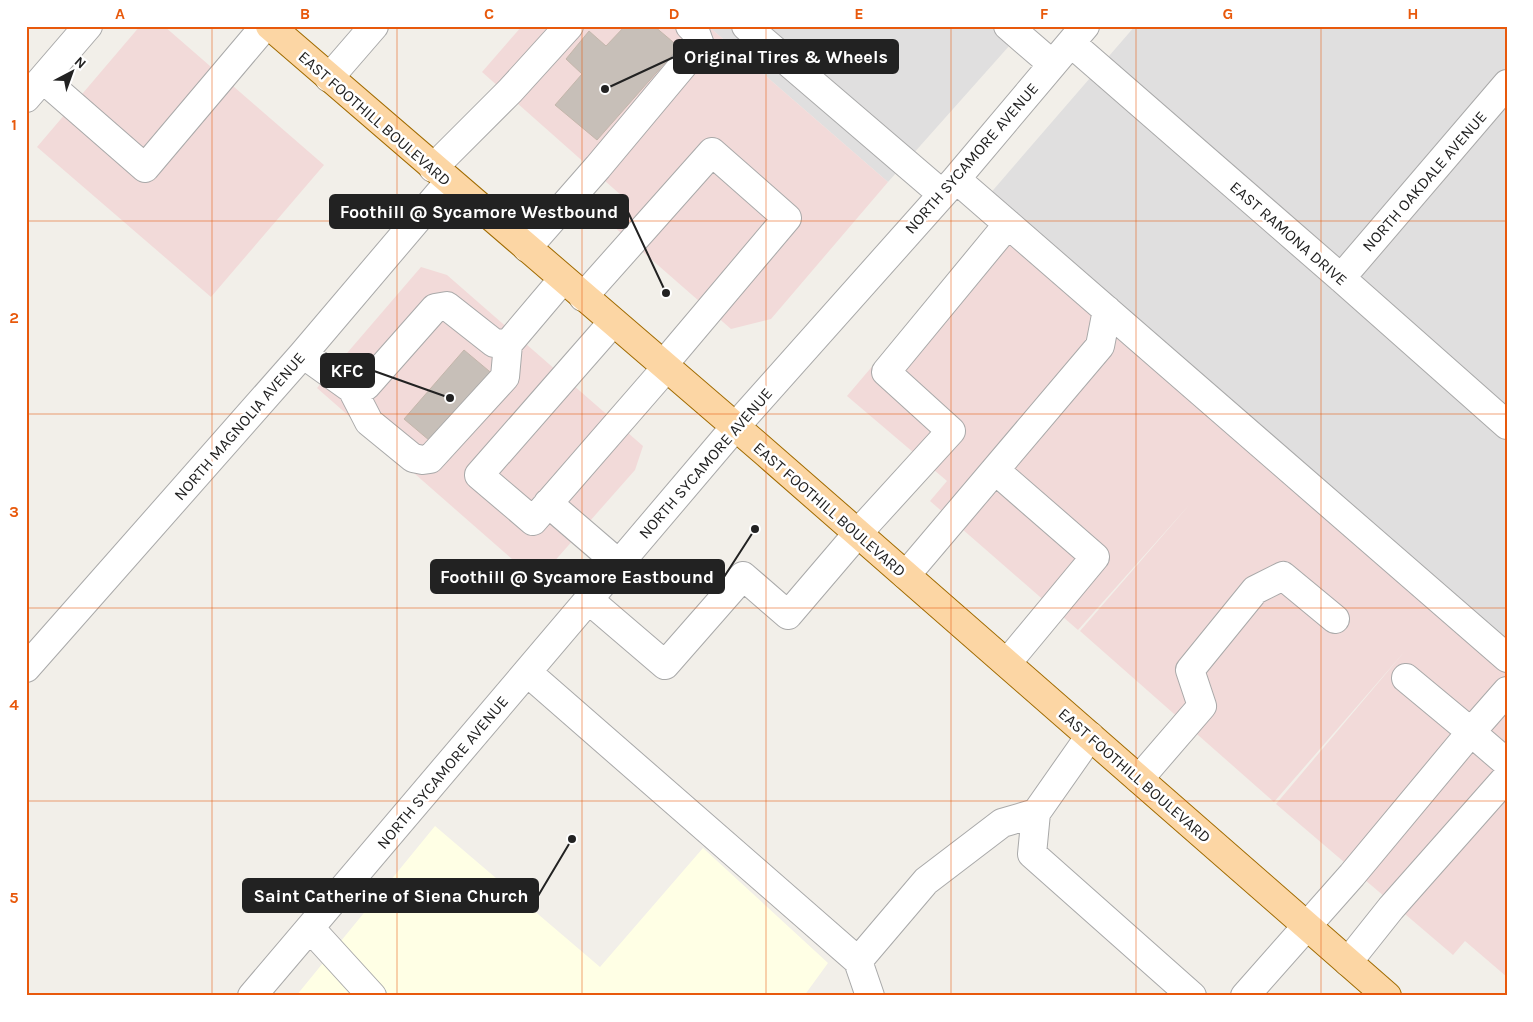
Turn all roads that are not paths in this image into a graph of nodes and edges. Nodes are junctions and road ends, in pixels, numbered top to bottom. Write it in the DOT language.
graph roads {
  1 [pos="88,26"];
  2 [pos="265,26"];
  3 [pos="270,26"];
  4 [pos="374,26"];
  5 [pos="569,26"];
  6 [pos="690,26"];
  7 [pos="746,26"];
  8 [pos="1008,26"];
  9 [pos="1078,34"];
  10 [pos="1052,64"];
  11 [pos="329,78"];
  12 [pos="1507,84"];
  13 [pos="35,89"];
  14 [pos="441,175"];
  15 [pos="949,186"];
  16 [pos="1008,224"];
  17 [pos="526,248"];
  18 [pos="1341,278"];
  19 [pos="563,279"];
  20 [pos="583,297"];
  21 [pos="1108,310"];
  22 [pos="613,322"];
  23 [pos="508,344"];
  24 [pos="304,354"];
  25 [pos="665,367"];
  26 [pos="352,389"];
  27 [pos="1507,425"];
  28 [pos="735,427"];
  29 [pos="995,470"];
  30 [pos="540,512"];
  31 [pos="858,533"];
  32 [pos="618,564"];
  33 [pos="906,575"];
  34 [pos="589,600"];
  35 [pos="1336,619"];
  36 [pos="1507,658"];
  37 [pos="1007,663"];
  38 [pos="26,668"];
  39 [pos="527,672"];
  40 [pos="1406,678"];
  41 [pos="1507,691"];
  42 [pos="1471,732"];
  43 [pos="1090,736"];
  44 [pos="1507,763"];
  45 [pos="1507,777"];
  46 [pos="1139,779"];
  47 [pos="1036,813"];
  48 [pos="1308,926"];
  49 [pos="310,928"];
  50 [pos="858,961"];
  51 [pos="1348,962"];
  52 [pos="252,996"];
  53 [pos="372,996"];
  54 [pos="870,996"];
  55 [pos="1192,996"];
  56 [pos="1245,996"];
  57 [pos="1387,996"];
  1 -- 13 [label="street"];
  2 -- 13 [label="street"];
  3 -- 11 [label="main road, EAST FOOTHILL BOULEVARD"];
  4 -- 11 [label="street"];
  5 -- 14 [label="street, NORTH MAGNOLIA AVENUE"];
  6 -- 17 [label="street"];
  7 -- 15 [label="street"];
  8 -- 10 [label="street"];
  9 -- 10 [label="street, NORTH SYCAMORE AVENUE"];
  9 -- 18 [label="street, EAST RAMONA DRIVE"];
  10 -- 15 [label="street, NORTH SYCAMORE AVENUE"];
  11 -- 14 [label="main road, EAST FOOTHILL BOULEVARD"];
  12 -- 18 [label="street, NORTH OAKDALE AVENUE"];
  14 -- 17 [label="main road, EAST FOOTHILL BOULEVARD"];
  14 -- 24 [label="street, NORTH MAGNOLIA AVENUE"];
  15 -- 16 [label="street"];
  15 -- 28 [label="street, NORTH SYCAMORE AVENUE"];
  16 -- 21 [label="street"];
  16 -- 31 [label="street"];
  17 -- 19 [label="main road, EAST FOOTHILL BOULEVARD"];
  18 -- 27 [label="street, EAST RAMONA DRIVE"];
  19 -- 20 [label="main road, EAST FOOTHILL BOULEVARD"];
  19 -- 23 [label="street"];
  20 -- 22 [label="main road, EAST FOOTHILL BOULEVARD"];
  20 -- 25 [label="street"];
  21 -- 29 [label="street"];
  21 -- 36 [label="street"];
  22 -- 25 [label="main road, EAST FOOTHILL BOULEVARD"];
  22 -- 30 [label="street"];
  23 -- 26 [label="street"];
  23 -- 26 [label="street"];
  24 -- 26 [label="street"];
  24 -- 38 [label="street, NORTH MAGNOLIA AVENUE"];
  25 -- 28 [label="main road, EAST FOOTHILL BOULEVARD"];
  25 -- 30 [label="street"];
  28 -- 31 [label="main road, EAST FOOTHILL BOULEVARD"];
  28 -- 32 [label="street, NORTH SYCAMORE AVENUE"];
  29 -- 33 [label="street"];
  29 -- 37 [label="street"];
  30 -- 32 [label="street"];
  31 -- 33 [label="main road, EAST FOOTHILL BOULEVARD"];
  31 -- 34 [label="street"];
  32 -- 34 [label="street, NORTH SYCAMORE AVENUE"];
  33 -- 37 [label="main road, EAST FOOTHILL BOULEVARD"];
  34 -- 39 [label="street, NORTH SYCAMORE AVENUE"];
  35 -- 46 [label="street"];
  37 -- 43 [label="main road, EAST FOOTHILL BOULEVARD"];
  39 -- 49 [label="street, NORTH SYCAMORE AVENUE"];
  39 -- 50 [label="street"];
  40 -- 42 [label="street"];
  41 -- 42 [label="street"];
  42 -- 44 [label="street"];
  42 -- 48 [label="street"];
  43 -- 46 [label="main road, EAST FOOTHILL BOULEVARD"];
  43 -- 47 [label="street"];
  45 -- 51 [label="street"];
  46 -- 48 [label="main road, EAST FOOTHILL BOULEVARD"];
  47 -- 50 [label="street"];
  47 -- 55 [label="street"];
  48 -- 51 [label="main road, EAST FOOTHILL BOULEVARD"];
  48 -- 56 [label="street"];
  49 -- 52 [label="street, NORTH SYCAMORE AVENUE"];
  49 -- 53 [label="street"];
  50 -- 54 [label="street"];
  51 -- 57 [label="main road, EAST FOOTHILL BOULEVARD"];
}
